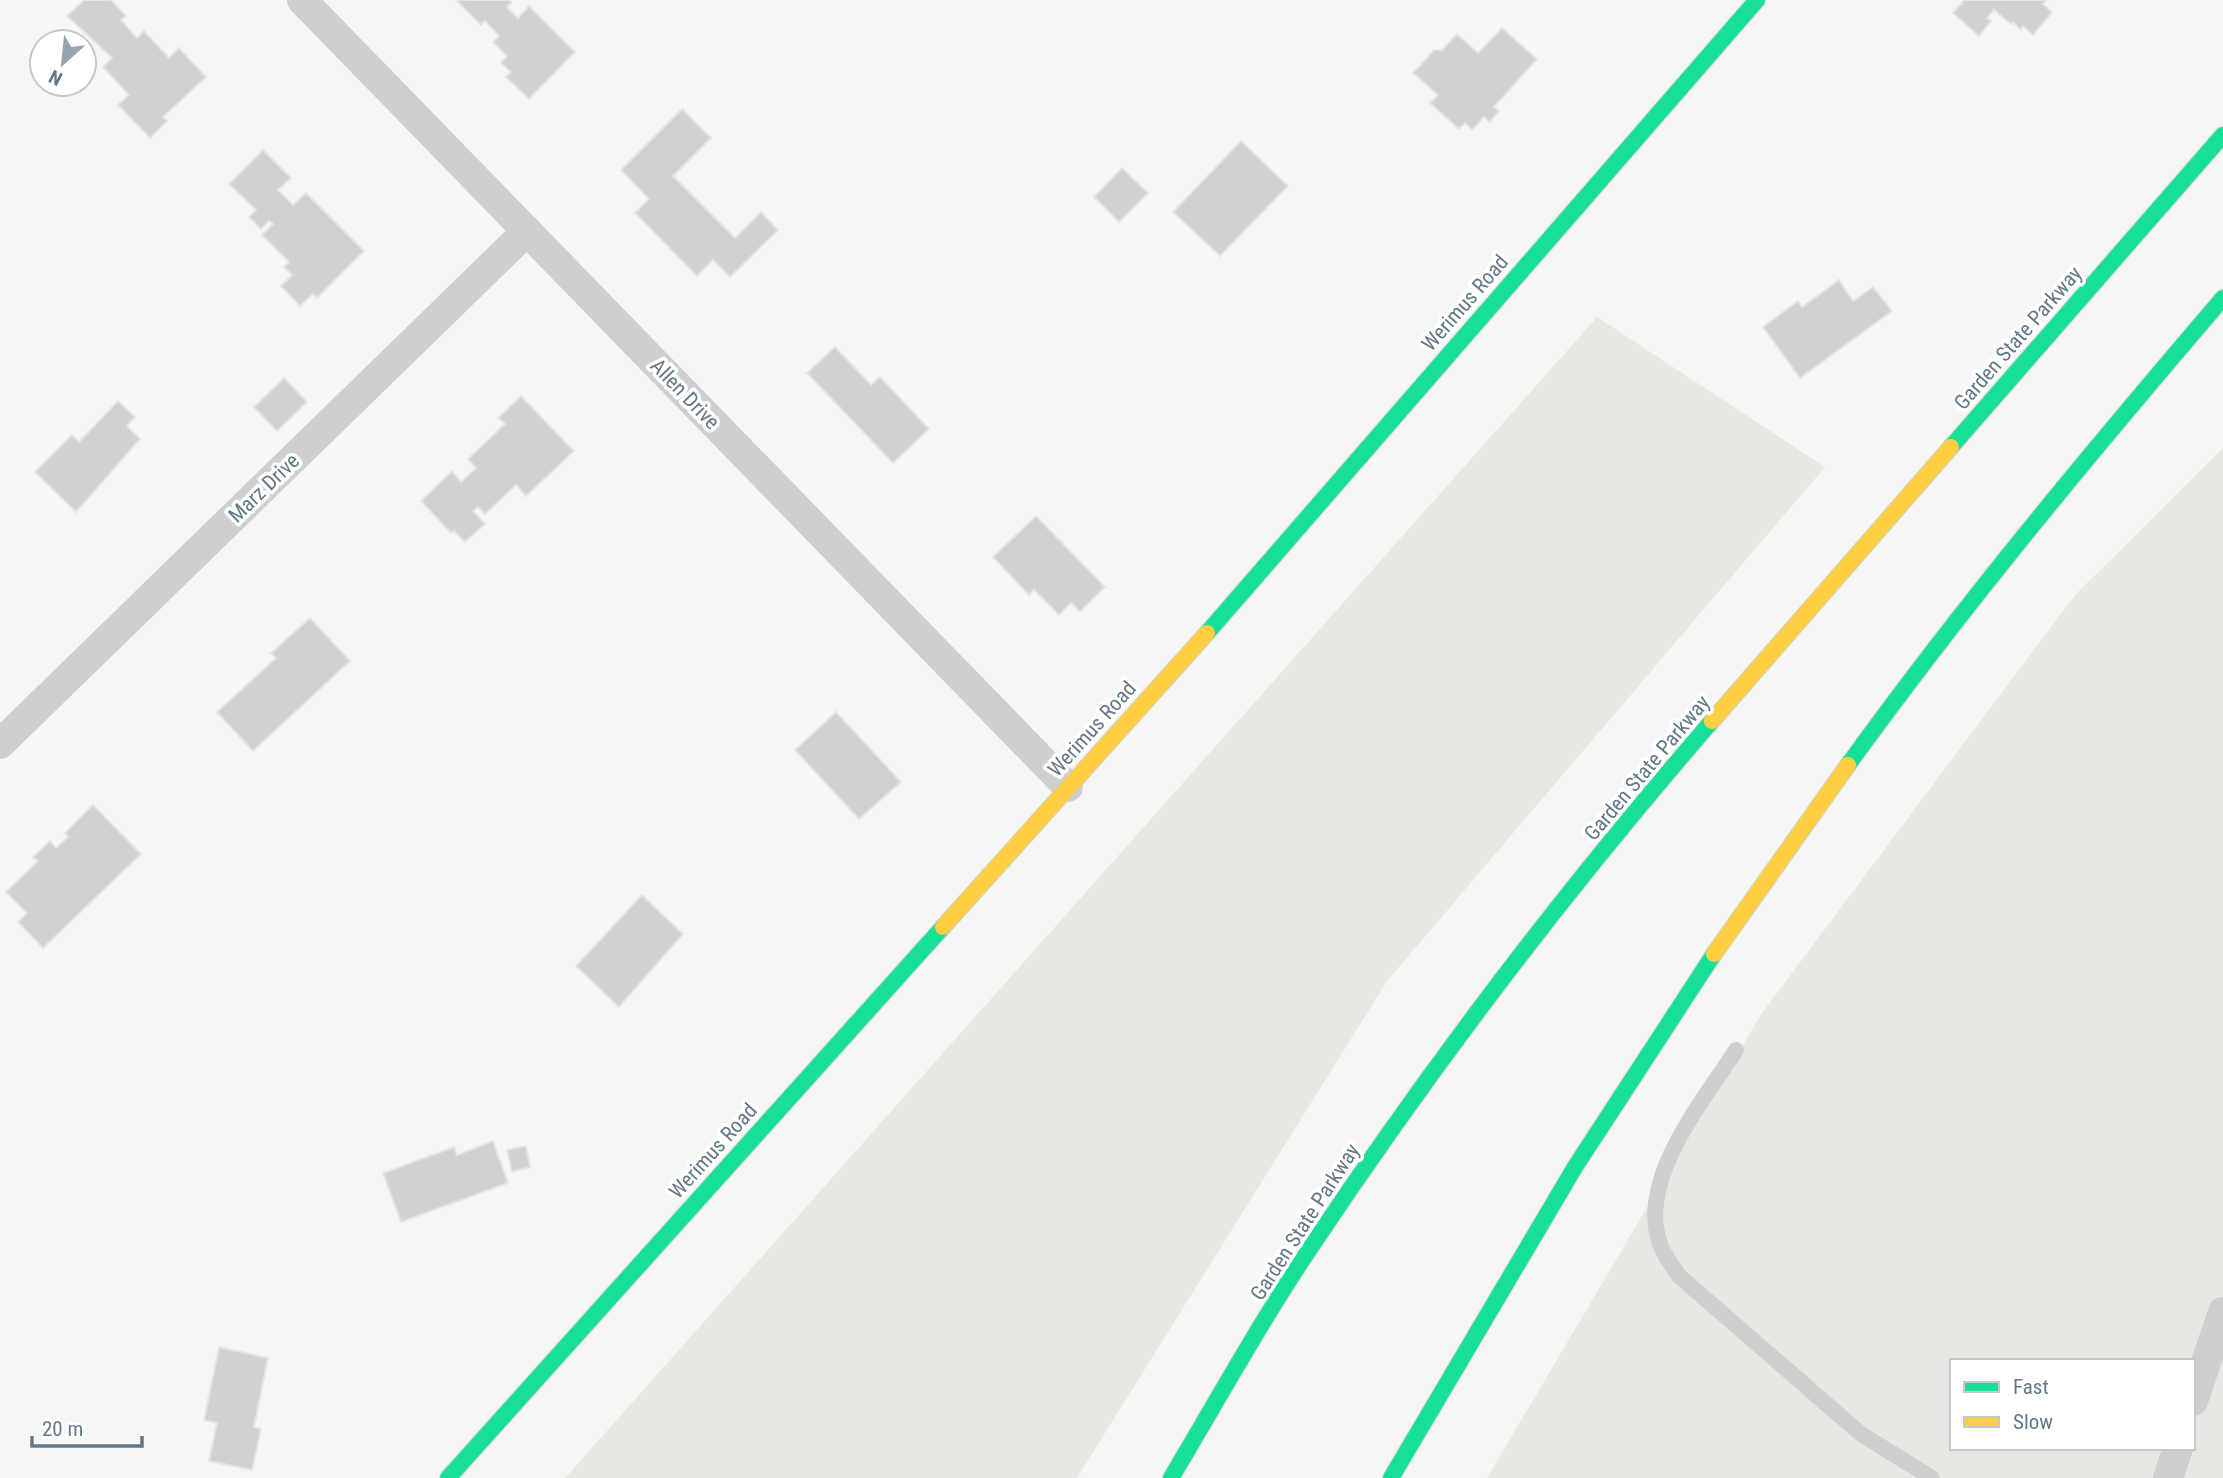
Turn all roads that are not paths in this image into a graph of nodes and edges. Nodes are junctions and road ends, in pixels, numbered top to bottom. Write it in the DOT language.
graph roads {
  1 [pos="302,0"];
  2 [pos="1757,0"];
  3 [pos="2223,135"];
  4 [pos="527,232"];
  5 [pos="2223,299"];
  6 [pos="0,744"];
  7 [pos="1068,788"];
  8 [pos="1736,1050"];
  9 [pos="2223,1312"];
  10 [pos="2195,1395"];
  11 [pos="2177,1450"];
  12 [pos="448,1478"];
  13 [pos="1171,1478"];
  14 [pos="1391,1478"];
  15 [pos="1932,1478"];
  16 [pos="2168,1478"];
  1 -- 4 [label="street, Allen Drive"];
  2 -- 7 [label="main road, Werimus Road"];
  3 -- 13 [label="main road, Garden State Parkway"];
  4 -- 6 [label="street, Marz Drive"];
  4 -- 7 [label="street, Allen Drive"];
  5 -- 14 [label="main road"];
  7 -- 12 [label="main road, Werimus Road"];
  8 -- 15 [label="lane"];
  9 -- 10 [label="street"];
  11 -- 16 [label="street"];
}
